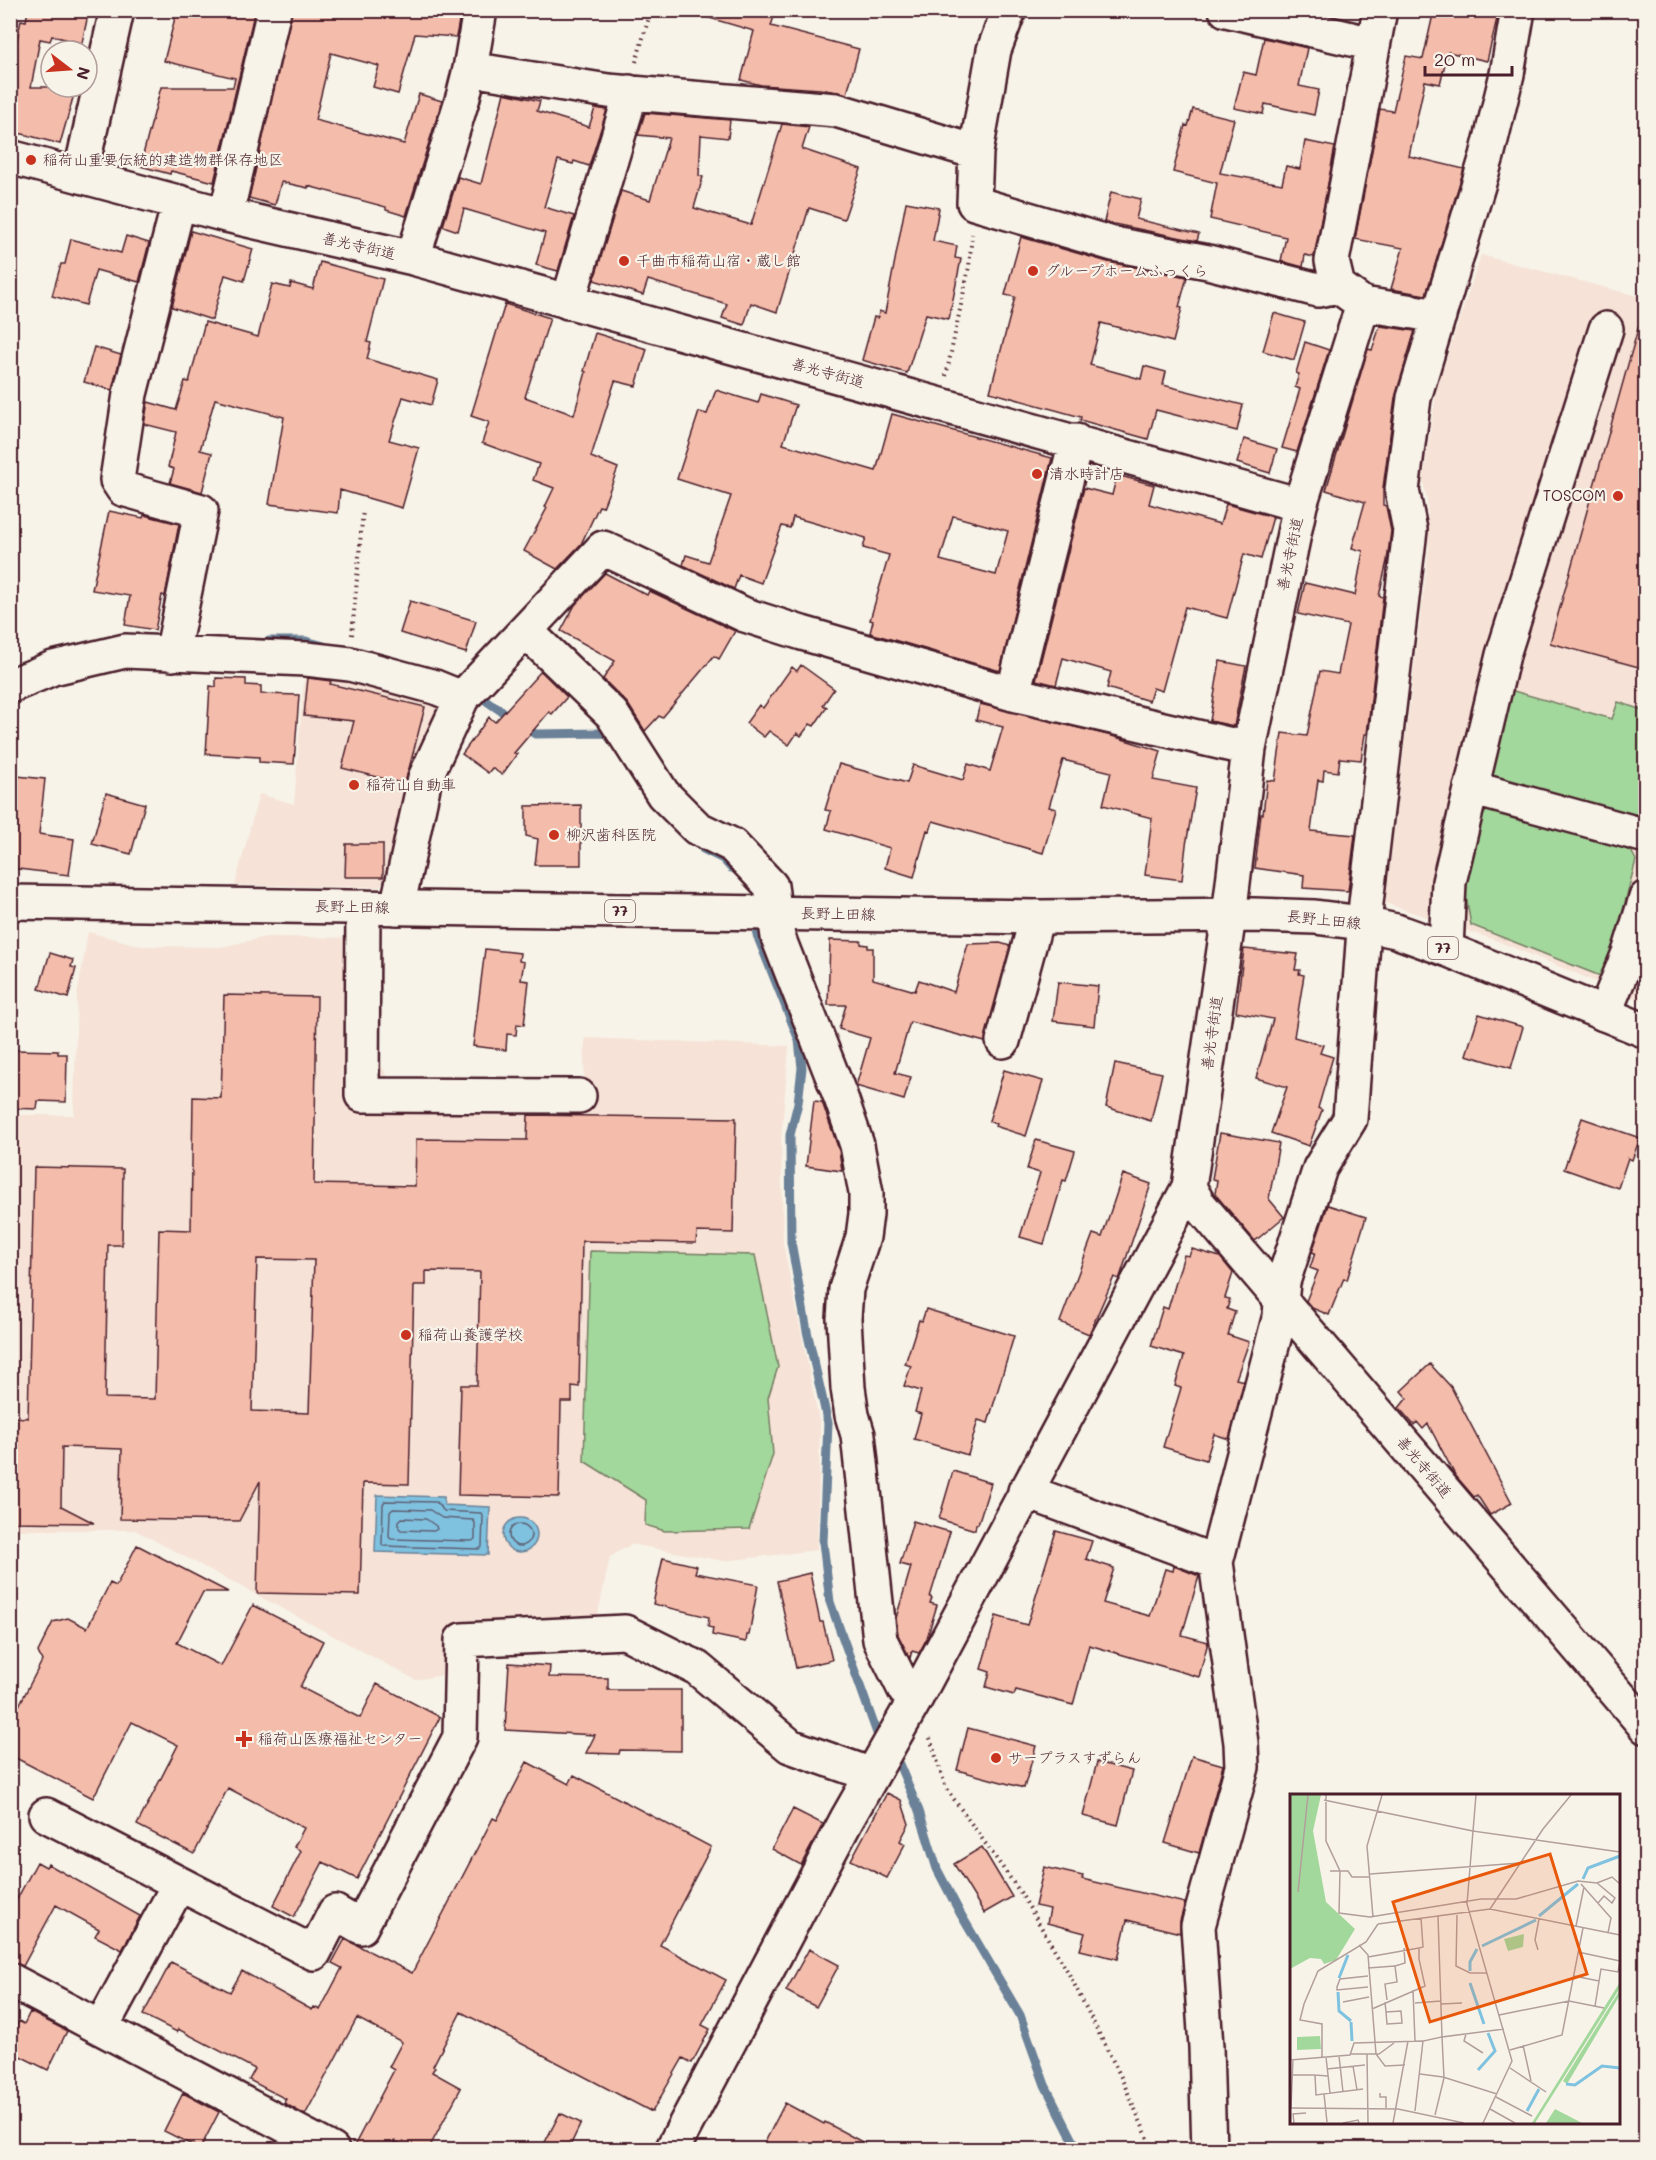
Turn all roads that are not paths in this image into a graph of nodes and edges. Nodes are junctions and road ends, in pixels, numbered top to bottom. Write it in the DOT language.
graph roads {
  1 [pos="117,10"];
  2 [pos="274,10"];
  3 [pos="480,10"];
  4 [pos="1009,10"];
  5 [pos="1226,10"];
  6 [pos="1380,10"];
  7 [pos="1518,10"];
  8 [pos="1373,44"];
  9 [pos="470,69"];
  10 [pos="629,92"];
  11 [pos="976,153"];
  12 [pos="10,157"];
  13 [pos="80,176"];
  14 [pos="178,202"];
  15 [pos="226,215"];
  16 [pos="413,258"];
  17 [pos="1351,295"];
  18 [pos="568,302"];
  19 [pos="1439,316"];
  20 [pos="1606,329"];
  21 [pos="1076,441"];
  22 [pos="1300,505"];
  23 [pos="526,631"];
  24 [pos="174,645"];
  25 [pos="10,686"];
  26 [pos="470,689"];
  27 [pos="1013,694"];
  28 [pos="1249,749"];
  29 [pos="1471,788"];
  30 [pos="1646,837"];
  31 [pos="1646,898"];
  32 [pos="10,902"];
  33 [pos="363,907"];
  34 [pos="397,908"];
  35 [pos="775,914"];
  36 [pos="1229,915"];
  37 [pos="1037,917"];
  38 [pos="1365,925"];
  39 [pos="1446,949"];
  40 [pos="1604,1014"];
  41 [pos="1646,1031"];
  42 [pos="1003,1041"];
  43 [pos="579,1096"];
  44 [pos="1189,1187"];
  45 [pos="1282,1300"];
  46 [pos="1025,1491"];
  47 [pos="1216,1562"];
  48 [pos="916,1698"];
  49 [pos="1646,1727"];
  50 [pos="883,1756"];
  51 [pos="46,1815"];
  52 [pos="179,1884"];
  53 [pos="14,1990"];
  54 [pos="101,2028"];
  55 [pos="312,2145"];
  56 [pos="672,2150"];
  57 [pos="1209,2150"];
  1 -- 13 [label="street"];
  2 -- 15 [label="street"];
  3 -- 9 [label="street"];
  4 -- 11 [label="street"];
  5 -- 8 [label="street"];
  6 -- 8 [label="street"];
  7 -- 19 [label="street"];
  8 -- 17 [label="street"];
  9 -- 10 [label="street"];
  9 -- 16 [label="street"];
  10 -- 11 [label="street"];
  10 -- 18 [label="street"];
  11 -- 17 [label="street"];
  12 -- 13 [label="street, 善光寺街道"];
  13 -- 14 [label="street, 善光寺街道"];
  14 -- 15 [label="street, 善光寺街道"];
  14 -- 24 [label="street"];
  15 -- 16 [label="street, 善光寺街道"];
  16 -- 18 [label="street, 善光寺街道"];
  17 -- 19 [label="street"];
  17 -- 22 [label="street"];
  18 -- 21 [label="street, 善光寺街道"];
  19 -- 38 [label="street"];
  20 -- 29 [label="street"];
  21 -- 22 [label="street, 善光寺街道"];
  21 -- 27 [label="street"];
  22 -- 28 [label="street, 善光寺街道"];
  23 -- 26 [label="street"];
  23 -- 27 [label="street"];
  23 -- 35 [label="street"];
  24 -- 25 [label="street"];
  24 -- 26 [label="street"];
  26 -- 34 [label="street"];
  27 -- 28 [label="street"];
  28 -- 36 [label="street, 善光寺街道"];
  29 -- 30 [label="street"];
  29 -- 39 [label="street"];
  31 -- 40 [label="street"];
  32 -- 33 [label="street, 長野上田線 / 77"];
  33 -- 34 [label="street, 長野上田線 / 77"];
  33 -- 43 [label="street"];
  34 -- 35 [label="street, 長野上田線 / 77"];
  35 -- 37 [label="street, 長野上田線 / 77"];
  35 -- 48 [label="street"];
  36 -- 37 [label="street, 長野上田線 / 77"];
  36 -- 38 [label="street, 長野上田線 / 77"];
  36 -- 44 [label="street, 善光寺街道"];
  37 -- 42 [label="street"];
  38 -- 39 [label="street, 長野上田線 / 77"];
  38 -- 45 [label="street"];
  39 -- 40 [label="street, 長野上田線 / 77"];
  40 -- 41 [label="street, 長野上田線 / 77"];
  44 -- 45 [label="street, 善光寺街道"];
  44 -- 46 [label="street"];
  45 -- 47 [label="street"];
  45 -- 49 [label="street, 善光寺街道"];
  46 -- 47 [label="street"];
  46 -- 48 [label="street"];
  47 -- 57 [label="street"];
  48 -- 50 [label="street"];
  50 -- 52 [label="street"];
  50 -- 56 [label="street"];
  51 -- 52 [label="street"];
  52 -- 54 [label="street"];
  53 -- 54 [label="street"];
  54 -- 55 [label="street"];
}
